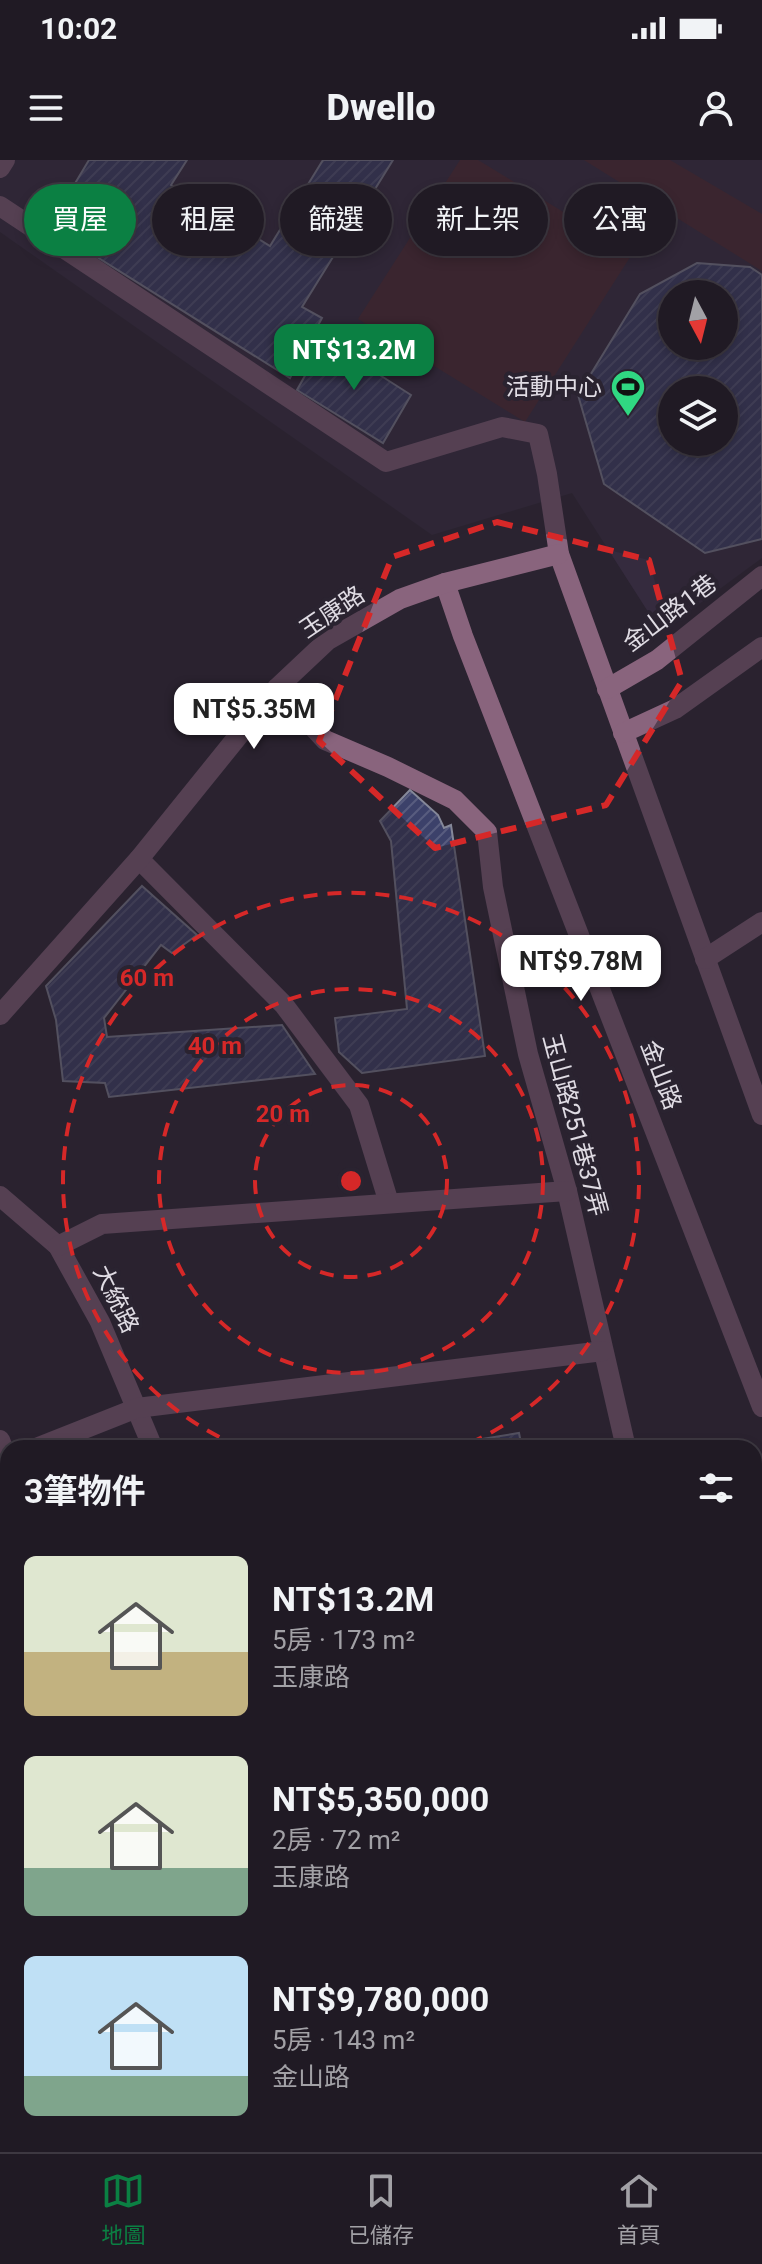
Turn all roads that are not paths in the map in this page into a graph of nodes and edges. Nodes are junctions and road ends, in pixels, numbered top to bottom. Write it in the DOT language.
graph roads {
  1 [pos="5,160"];
  2 [pos="0,168"];
  3 [pos="0,206"];
  4 [pos="559,554"];
  5 [pos="762,576"];
  6 [pos="445,583"];
  7 [pos="762,647"];
  8 [pos="277,688"];
  9 [pos="607,689"];
  10 [pos="623,733"];
  11 [pos="139,859"];
  12 [pos="762,922"];
  13 [pos="705,959"];
  14 [pos="0,1015"];
  15 [pos="762,1115"];
  16 [pos="567,1191"];
  17 [pos="0,1196"];
  18 [pos="389,1203"];
  19 [pos="58,1246"];
  20 [pos="603,1351"];
  21 [pos="762,1407"];
  22 [pos="137,1408"];
  23 [pos="56,1440"];
  24 [pos="150,1440"];
  25 [pos="624,1440"];
  1 -- 2 [label="street"];
  3 -- 4 [label="street"];
  4 -- 6 [label="street, 玉康路"];
  4 -- 9 [label="street"];
  5 -- 9 [label="street, 金山路1巷"];
  6 -- 8 [label="street, 玉康路"];
  6 -- 21 [label="street, 金山路"];
  7 -- 10 [label="street"];
  8 -- 11 [label="street, 玉康路"];
  8 -- 16 [label="street, 玉山路251巷37弄"];
  9 -- 10 [label="street"];
  10 -- 13 [label="street"];
  11 -- 14 [label="street, 玉康路"];
  11 -- 18 [label="street"];
  12 -- 13 [label="street"];
  13 -- 15 [label="street"];
  16 -- 18 [label="street"];
  16 -- 20 [label="street, 玉山路251巷37弄"];
  17 -- 19 [label="street, 大統路"];
  18 -- 19 [label="street"];
  19 -- 22 [label="street, 大統路"];
  20 -- 22 [label="street"];
  20 -- 25 [label="street, 玉山路251巷37弄"];
  22 -- 23 [label="street"];
  22 -- 24 [label="street, 大統路"];
}
